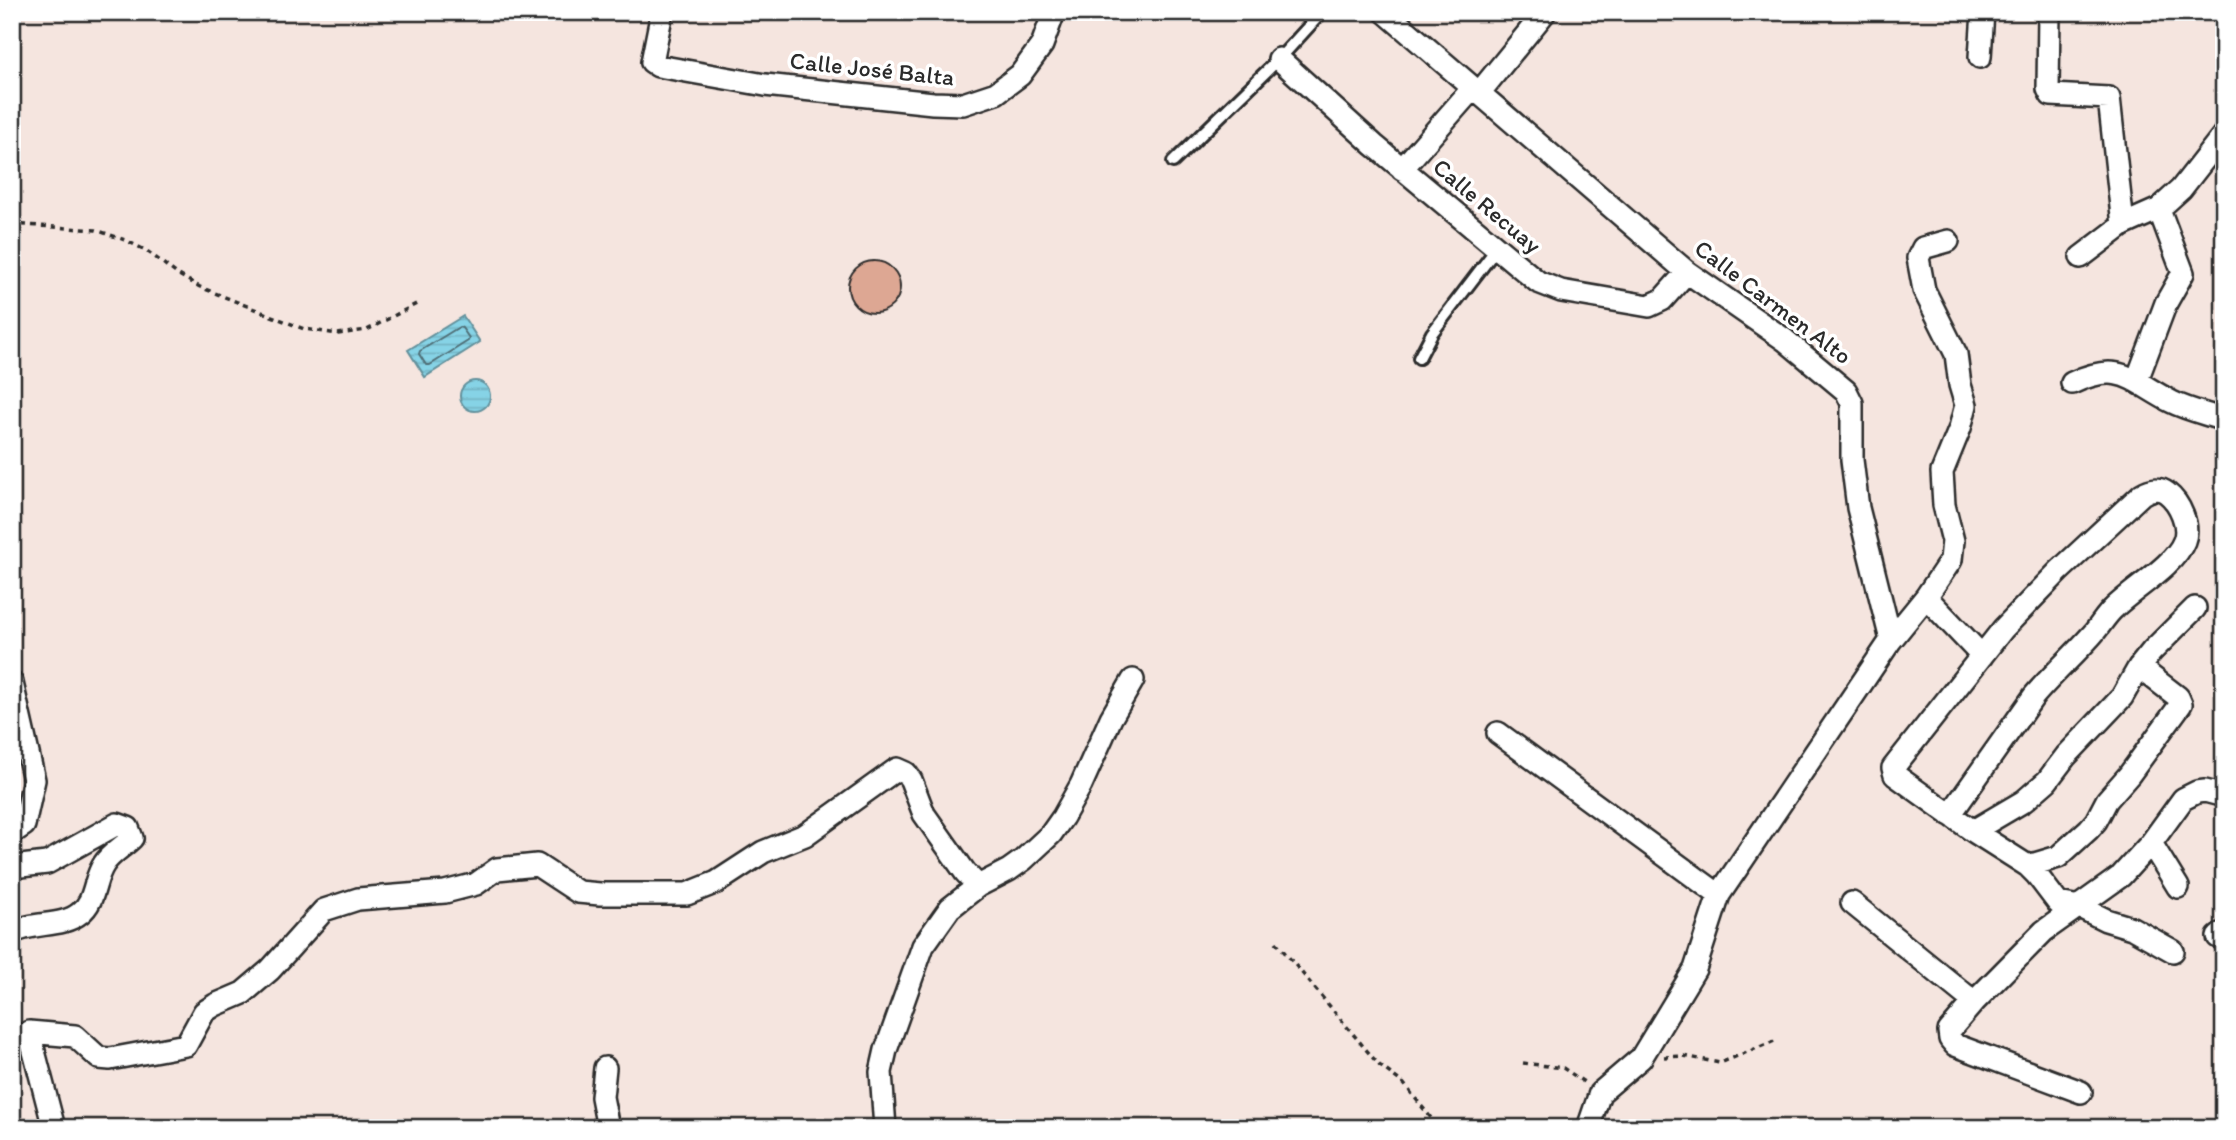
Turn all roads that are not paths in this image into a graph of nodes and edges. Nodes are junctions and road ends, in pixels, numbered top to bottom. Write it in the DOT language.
graph roads {
  1 [pos="662,12"];
  2 [pos="1054,12"];
  3 [pos="1322,12"];
  4 [pos="1385,12"];
  5 [pos="1545,12"];
  6 [pos="1983,12"];
  7 [pos="2049,12"];
  8 [pos="1980,57"];
  9 [pos="1279,60"];
  10 [pos="1476,90"];
  11 [pos="2224,134"];
  12 [pos="1173,162"];
  13 [pos="1402,169"];
  14 [pos="2159,209"];
  15 [pos="2123,225"];
  16 [pos="1948,241"];
  17 [pos="1497,248"];
  18 [pos="2081,257"];
  19 [pos="1687,272"];
  20 [pos="1419,358"];
  21 [pos="2137,380"];
  22 [pos="2072,383"];
  23 [pos="2224,420"];
  24 [pos="1926,597"];
  25 [pos="2194,608"];
  26 [pos="1891,640"];
  27 [pos="1982,656"];
  28 [pos="2138,667"];
  29 [pos="1133,680"];
  30 [pos="12,683"];
  31 [pos="1498,733"];
  32 [pos="2224,796"];
  33 [pos="1951,815"];
  34 [pos="1973,831"];
  35 [pos="12,833"];
  36 [pos="2151,843"];
  37 [pos="2028,866"];
  38 [pos="12,867"];
  39 [pos="978,886"];
  40 [pos="2178,887"];
  41 [pos="1719,895"];
  42 [pos="1852,904"];
  43 [pos="2080,907"];
  44 [pos="12,933"];
  45 [pos="2173,951"];
  46 [pos="1974,1002"];
  47 [pos="21,1037"];
  48 [pos="605,1068"];
  49 [pos="2081,1092"];
  50 [pos="54,1128"];
  51 [pos="608,1128"];
  52 [pos="885,1128"];
  53 [pos="1588,1128"];
  1 -- 2 [label="street, Calle José Balta"];
  3 -- 9 [label="lane"];
  4 -- 10 [label="street, Calle Carmen Alto"];
  5 -- 10 [label="street"];
  6 -- 8 [label="street"];
  7 -- 15 [label="street"];
  9 -- 12 [label="lane"];
  9 -- 13 [label="street, Calle Recuay"];
  10 -- 13 [label="street"];
  10 -- 19 [label="street, Calle Carmen Alto"];
  11 -- 14 [label="street"];
  13 -- 17 [label="street, Calle Recuay"];
  14 -- 15 [label="street"];
  14 -- 21 [label="street"];
  15 -- 18 [label="street"];
  16 -- 24 [label="street"];
  17 -- 19 [label="street, Calle Recuay"];
  17 -- 20 [label="lane"];
  19 -- 26 [label="street, Calle Carmen Alto"];
  21 -- 22 [label="street"];
  21 -- 23 [label="street"];
  24 -- 26 [label="street"];
  24 -- 27 [label="street"];
  25 -- 28 [label="street"];
  26 -- 41 [label="street"];
  27 -- 33 [label="street"];
  27 -- 33 [label="street"];
  28 -- 34 [label="street"];
  28 -- 37 [label="street"];
  29 -- 39 [label="street"];
  30 -- 35 [label="street"];
  31 -- 41 [label="street"];
  32 -- 36 [label="street"];
  33 -- 34 [label="street"];
  34 -- 37 [label="street"];
  36 -- 40 [label="street"];
  36 -- 43 [label="street"];
  37 -- 43 [label="street"];
  38 -- 44 [label="street"];
  39 -- 47 [label="street"];
  39 -- 52 [label="street"];
  41 -- 53 [label="street"];
  42 -- 46 [label="street"];
  43 -- 45 [label="street"];
  43 -- 46 [label="street"];
  46 -- 49 [label="street"];
  47 -- 50 [label="street"];
  48 -- 51 [label="street"];
}
